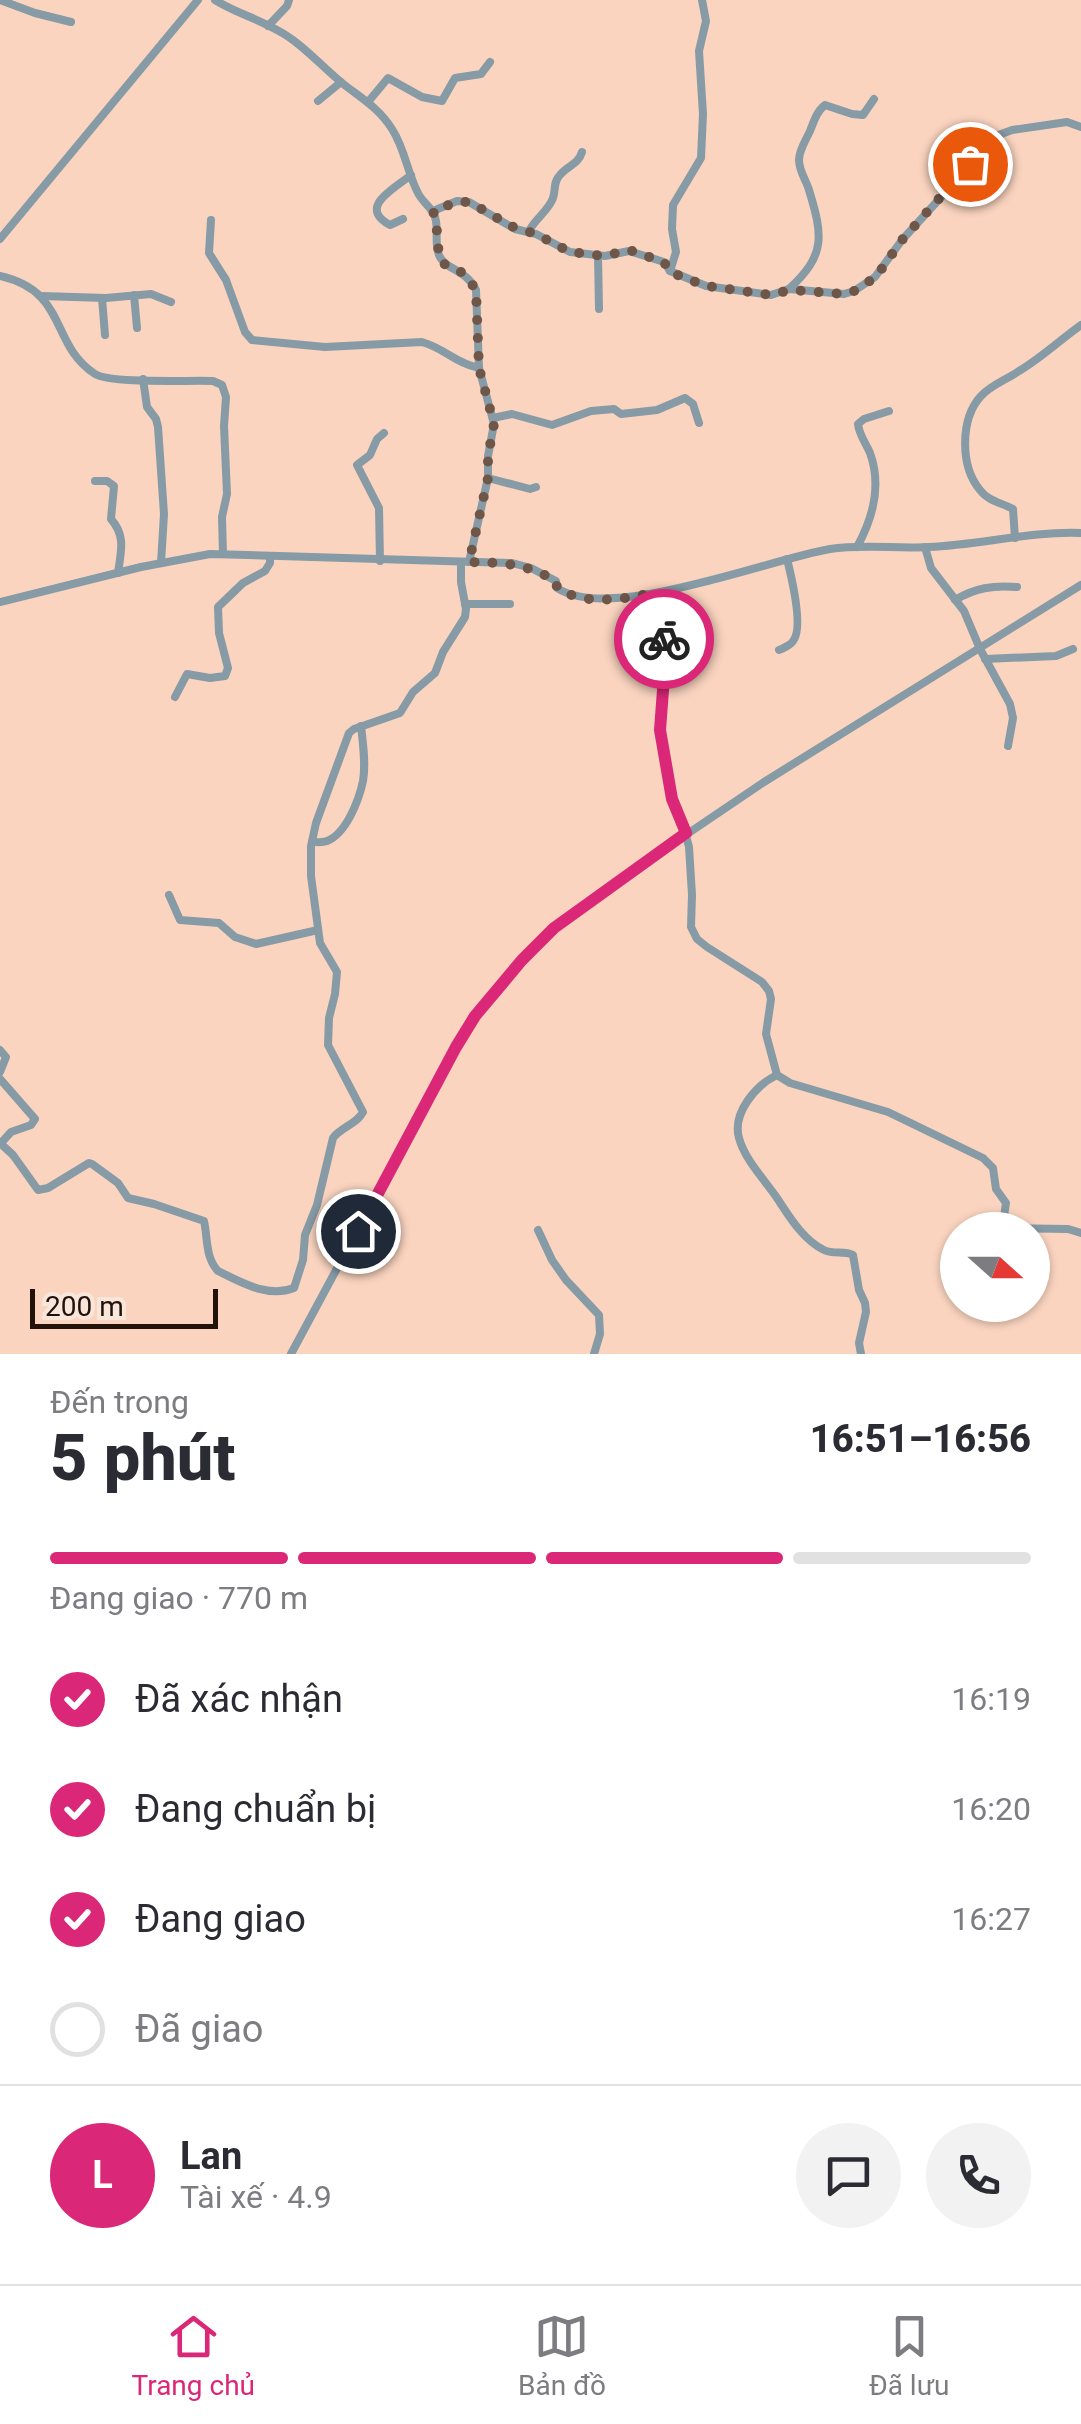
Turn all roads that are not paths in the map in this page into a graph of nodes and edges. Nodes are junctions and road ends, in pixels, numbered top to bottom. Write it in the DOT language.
graph roads {
  1 [pos="0,0"];
  2 [pos="198,0"];
  3 [pos="215,0"];
  4 [pos="290,0"];
  5 [pos="702,0"];
  6 [pos="71,22"];
  7 [pos="268,26"];
  8 [pos="490,62"];
  9 [pos="341,82"];
  10 [pos="874,99"];
  11 [pos="318,102"];
  12 [pos="368,102"];
  13 [pos="1081,126"];
  14 [pos="582,152"];
  15 [pos="411,175"];
  16 [pos="433,211"];
  17 [pos="403,219"];
  18 [pos="211,220"];
  19 [pos="529,231"];
  20 [pos="0,239"];
  21 [pos="598,256"];
  22 [pos="670,272"];
  23 [pos="0,276"];
  24 [pos="790,290"];
  25 [pos="134,295"];
  26 [pos="41,296"];
  27 [pos="102,298"];
  28 [pos="171,302"];
  29 [pos="600,309"];
  30 [pos="1081,325"];
  31 [pos="138,328"];
  32 [pos="105,335"];
  33 [pos="479,368"];
  34 [pos="144,379"];
  35 [pos="889,411"];
  36 [pos="492,418"];
  37 [pos="699,423"];
  38 [pos="384,433"];
  39 [pos="488,478"];
  40 [pos="95,481"];
  41 [pos="536,488"];
  42 [pos="1081,533"];
  43 [pos="1016,538"];
  44 [pos="857,547"];
  45 [pos="925,548"];
  46 [pos="224,554"];
  47 [pos="270,556"];
  48 [pos="786,558"];
  49 [pos="380,560"];
  50 [pos="465,562"];
  51 [pos="160,563"];
  52 [pos="118,573"];
  53 [pos="1081,585"];
  54 [pos="1016,586"];
  55 [pos="648,594"];
  56 [pos="955,600"];
  57 [pos="0,602"];
  58 [pos="465,604"];
  59 [pos="510,604"];
  60 [pos="980,649"];
  61 [pos="779,650"];
  62 [pos="1073,650"];
  63 [pos="985,659"];
  64 [pos="175,698"];
  65 [pos="361,726"];
  66 [pos="1008,746"];
  67 [pos="686,833"];
  68 [pos="312,842"];
  69 [pos="168,895"];
  70 [pos="318,930"];
  71 [pos="0,1050"];
  72 [pos="0,1075"];
  73 [pos="777,1075"];
  74 [pos="1,1143"];
  75 [pos="538,1230"];
  76 [pos="1081,1232"];
  77 [pos="292,1354"];
  78 [pos="594,1354"];
  79 [pos="861,1354"];
  1 -- 6 [label="street"];
  2 -- 20 [label="street"];
  3 -- 7 [label="street"];
  4 -- 7 [label="street"];
  5 -- 22 [label="street"];
  7 -- 9 [label="street"];
  8 -- 12 [label="street"];
  9 -- 11 [label="street"];
  9 -- 12 [label="street"];
  10 -- 24 [label="street"];
  12 -- 15 [label="street"];
  13 -- 24 [label="street"];
  14 -- 19 [label="street"];
  15 -- 16 [label="street"];
  15 -- 17 [label="street"];
  16 -- 19 [label="street"];
  16 -- 33 [label="street"];
  18 -- 33 [label="street"];
  19 -- 21 [label="street"];
  21 -- 22 [label="street"];
  21 -- 29 [label="street"];
  22 -- 24 [label="street"];
  23 -- 26 [label="street"];
  25 -- 27 [label="street"];
  25 -- 28 [label="street"];
  25 -- 31 [label="street"];
  26 -- 27 [label="street"];
  26 -- 34 [label="street"];
  27 -- 32 [label="street"];
  30 -- 43 [label="street"];
  33 -- 36 [label="street"];
  34 -- 46 [label="street"];
  34 -- 51 [label="street"];
  35 -- 44 [label="street"];
  36 -- 37 [label="street"];
  36 -- 39 [label="street"];
  38 -- 49 [label="street"];
  39 -- 41 [label="street"];
  39 -- 50 [label="street"];
  40 -- 52 [label="street"];
  42 -- 43 [label="street"];
  43 -- 45 [label="street"];
  44 -- 45 [label="street"];
  44 -- 48 [label="street"];
  45 -- 56 [label="street"];
  46 -- 47 [label="street"];
  46 -- 51 [label="street"];
  47 -- 49 [label="street"];
  47 -- 64 [label="street"];
  48 -- 55 [label="street"];
  48 -- 61 [label="street"];
  49 -- 50 [label="street"];
  50 -- 55 [label="street"];
  50 -- 58 [label="street"];
  51 -- 52 [label="street"];
  52 -- 57 [label="street"];
  53 -- 60 [label="street"];
  54 -- 56 [label="street"];
  55 -- 67 [label="street"];
  56 -- 60 [label="street"];
  58 -- 59 [label="street"];
  58 -- 65 [label="street"];
  60 -- 63 [label="street"];
  60 -- 67 [label="street"];
  62 -- 63 [label="street"];
  63 -- 66 [label="street"];
  65 -- 68 [label="street"];
  65 -- 68 [label="street"];
  67 -- 73 [label="street"];
  67 -- 77 [label="street"];
  68 -- 70 [label="street"];
  69 -- 70 [label="street"];
  70 -- 74 [label="street"];
  71 -- 72 [label="street"];
  72 -- 74 [label="street"];
  73 -- 76 [label="street"];
  73 -- 79 [label="street"];
  75 -- 78 [label="street"];
}
